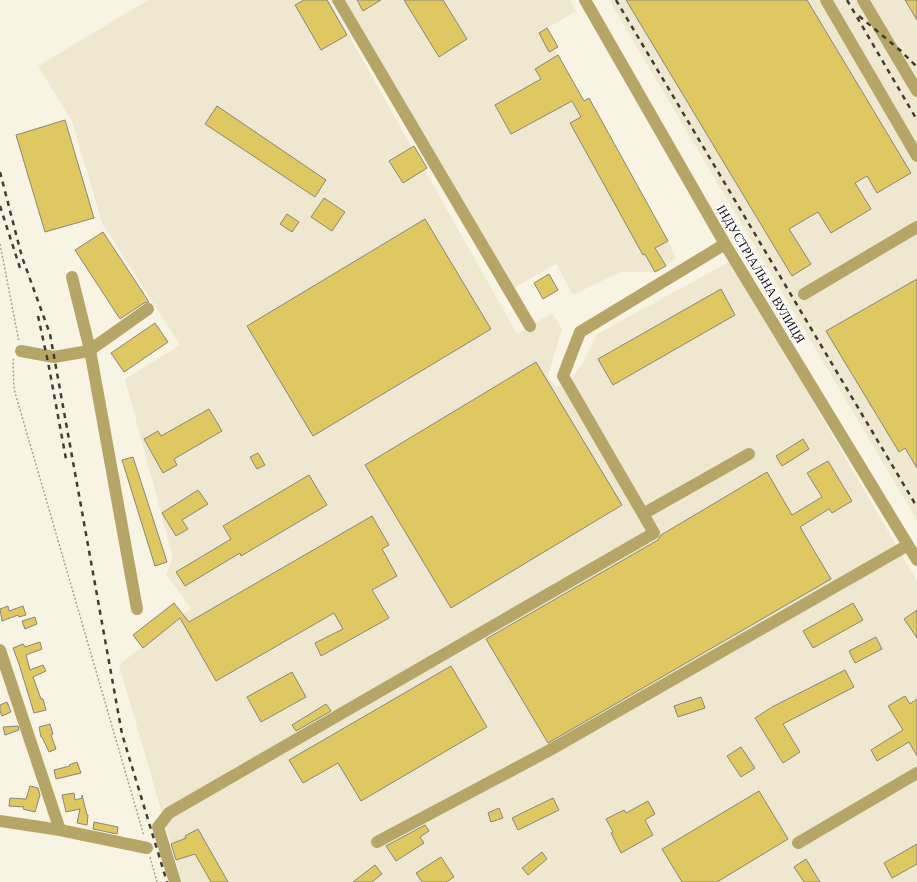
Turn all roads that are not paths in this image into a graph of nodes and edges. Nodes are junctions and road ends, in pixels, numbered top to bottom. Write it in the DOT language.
graph roads {
  1 [pos="338,0"];
  2 [pos="585,0"];
  3 [pos="826,0"];
  4 [pos="863,0"];
  5 [pos="917,91"];
  6 [pos="917,156"];
  7 [pos="917,227"];
  8 [pos="725,244"];
  9 [pos="72,277"];
  10 [pos="804,294"];
  11 [pos="148,309"];
  12 [pos="530,326"];
  13 [pos="90,350"];
  14 [pos="21,351"];
  15 [pos="749,454"];
  16 [pos="643,514"];
  17 [pos="908,545"];
  18 [pos="917,560"];
  19 [pos="136,609"];
  20 [pos="0,650"];
  21 [pos="917,773"];
  22 [pos="0,821"];
  23 [pos="60,830"];
  24 [pos="377,842"];
  25 [pos="798,843"];
  26 [pos="147,848"];
  27 [pos="175,882"];
  1 -- 12 [label="street"];
  2 -- 8 [label="street, ІНДУСТРІАЛЬНА ВУЛИЦЯ"];
  3 -- 6 [label="street"];
  4 -- 5 [label="street"];
  7 -- 10 [label="street"];
  8 -- 16 [label="street"];
  8 -- 17 [label="street, ІНДУСТРІАЛЬНА ВУЛИЦЯ"];
  9 -- 13 [label="street"];
  11 -- 13 [label="street"];
  13 -- 14 [label="street"];
  13 -- 19 [label="street"];
  15 -- 16 [label="street"];
  16 -- 27 [label="street"];
  17 -- 18 [label="street, ІНДУСТРІАЛЬНА ВУЛИЦЯ"];
  17 -- 24 [label="street"];
  20 -- 23 [label="street"];
  21 -- 25 [label="street"];
  22 -- 23 [label="street"];
  23 -- 26 [label="street"];
}
